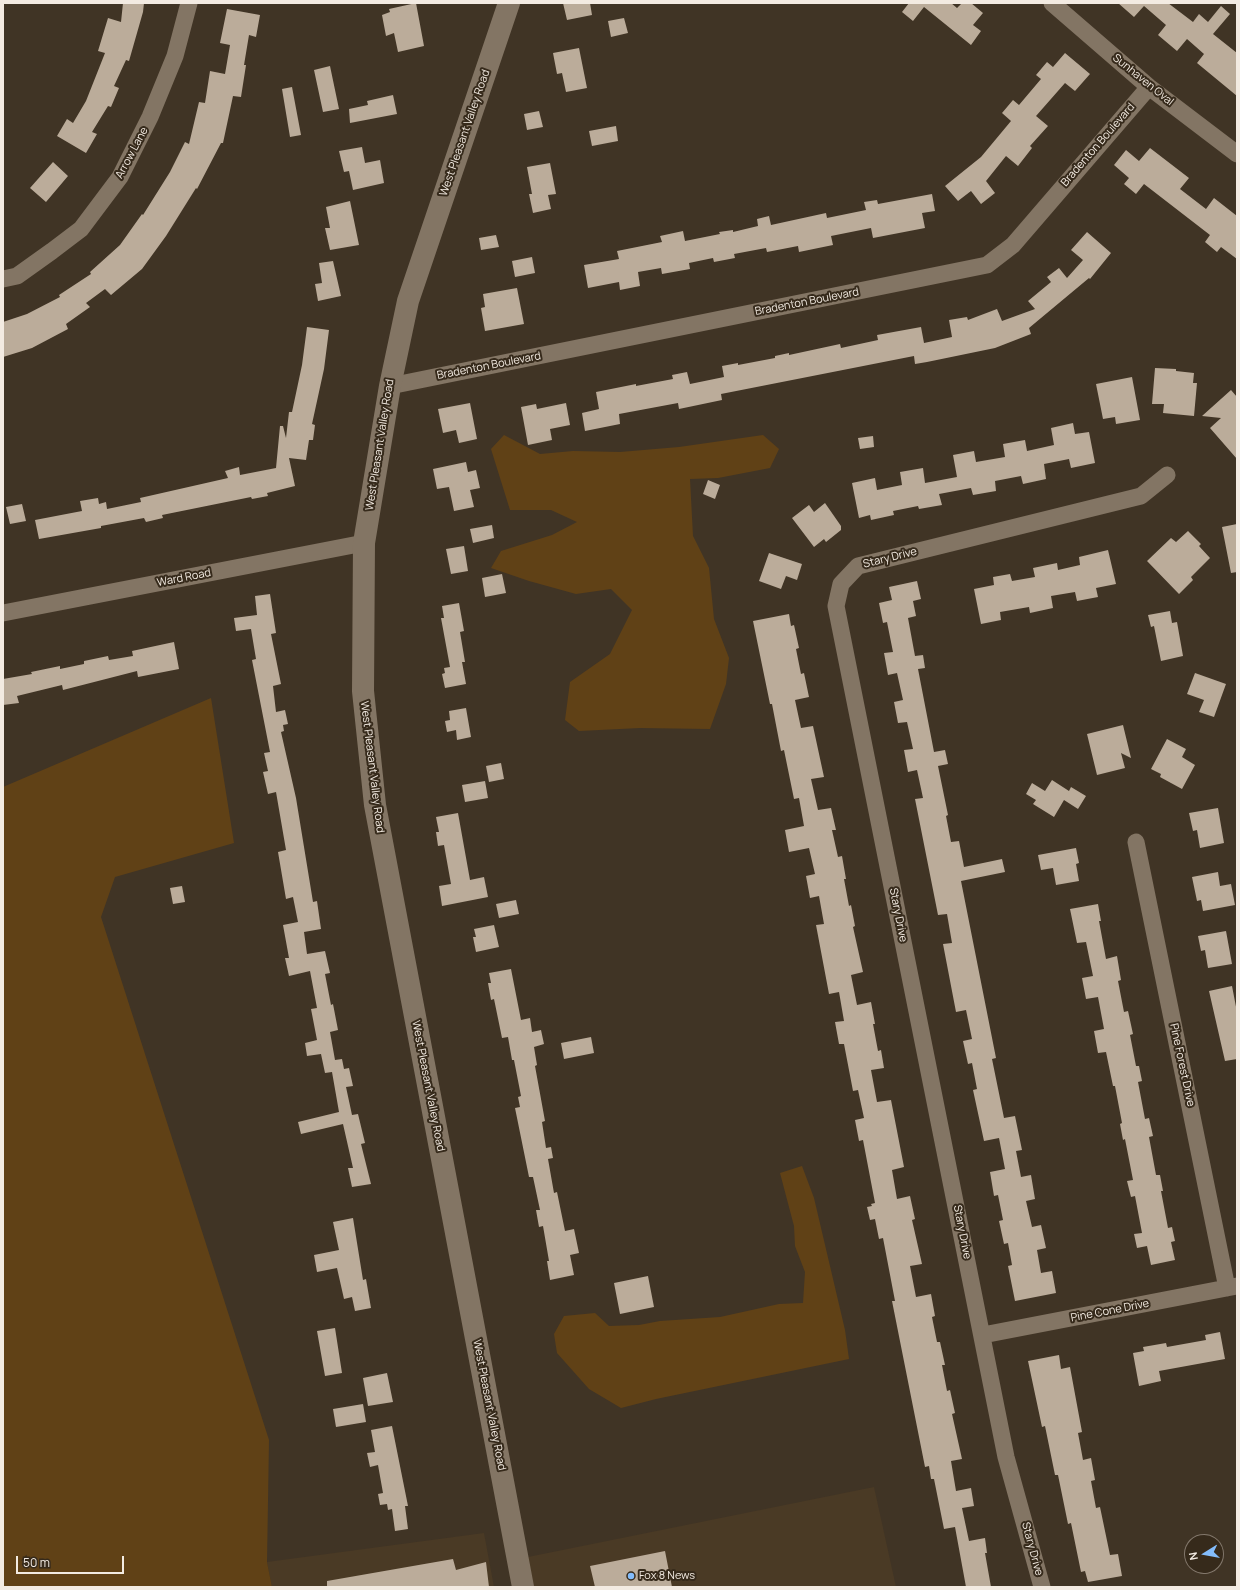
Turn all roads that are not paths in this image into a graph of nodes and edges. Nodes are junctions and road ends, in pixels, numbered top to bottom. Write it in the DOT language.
graph roads {
  1 [pos="189,3"];
  2 [pos="509,3"];
  3 [pos="1052,3"];
  4 [pos="1149,87"];
  5 [pos="1237,154"];
  6 [pos="3,279"];
  7 [pos="390,386"];
  8 [pos="1168,476"];
  9 [pos="364,543"];
  10 [pos="3,613"];
  11 [pos="1136,842"];
  12 [pos="1232,1287"];
  13 [pos="983,1335"];
  14 [pos="523,1587"];
  15 [pos="1042,1587"];
  1 -- 6 [label="street, Arrow Lane"];
  2 -- 7 [label="main road, West Pleasant Valley Road"];
  3 -- 4 [label="street, Sunhaven Oval"];
  4 -- 5 [label="street, Sunhaven Oval"];
  4 -- 7 [label="street, Bradenton Boulevard"];
  7 -- 9 [label="main road, West Pleasant Valley Road"];
  8 -- 13 [label="street, Stary Drive"];
  9 -- 10 [label="street, Ward Road"];
  9 -- 14 [label="main road, West Pleasant Valley Road"];
  11 -- 12 [label="street, Pine Forest Drive"];
  12 -- 13 [label="street, Pine Cone Drive"];
  13 -- 15 [label="street, Stary Drive"];
}
